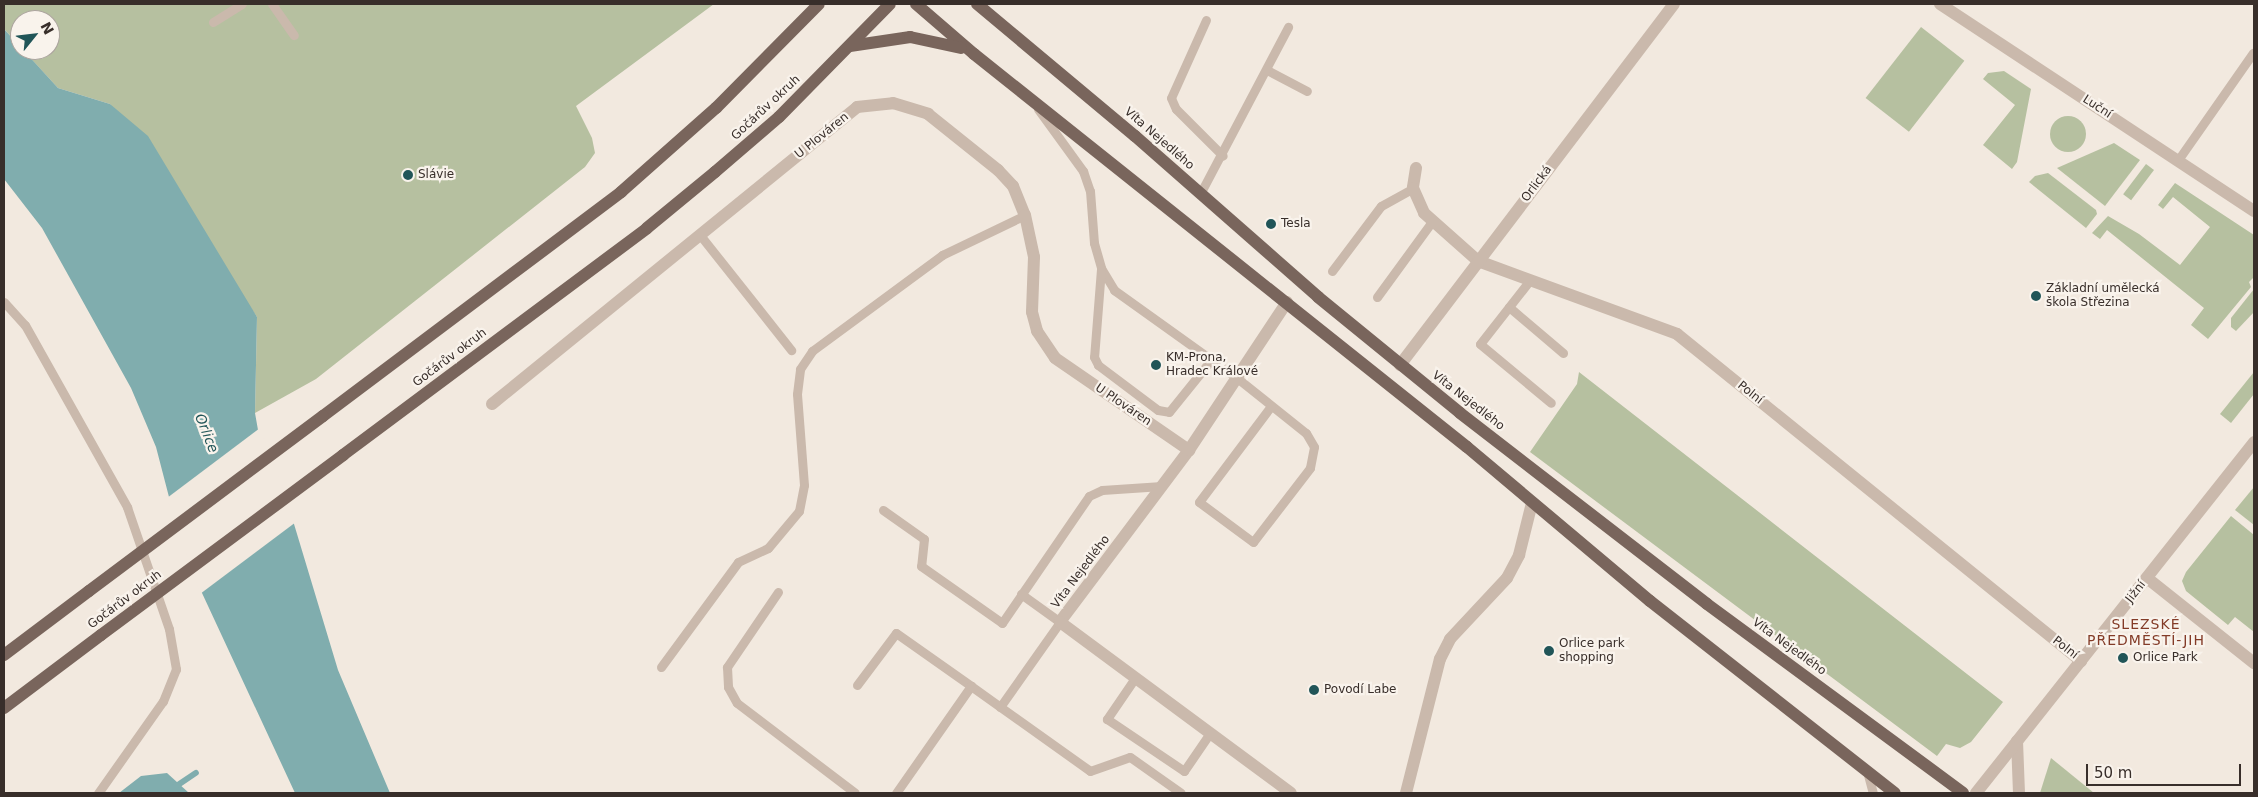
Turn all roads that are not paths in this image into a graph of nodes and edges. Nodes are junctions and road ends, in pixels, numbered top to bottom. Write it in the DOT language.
graph roads {
  1 [pos="242,4"];
  2 [pos="272,4"];
  3 [pos="820,4"];
  4 [pos="890,4"];
  5 [pos="916,4"];
  6 [pos="977,4"];
  7 [pos="1674,4"];
  8 [pos="1940,4"];
  9 [pos="987,7"];
  10 [pos="1206,20"];
  11 [pos="213,22"];
  12 [pos="1288,27"];
  13 [pos="294,35"];
  14 [pos="850,46"];
  15 [pos="2253,53"];
  16 [pos="974,54"];
  17 [pos="1267,70"];
  18 [pos="1307,91"];
  19 [pos="1029,97"];
  20 [pos="1223,156"];
  21 [pos="2178,160"];
  22 [pos="1416,168"];
  23 [pos="1414,188"];
  24 [pos="1200,194"];
  25 [pos="2254,211"];
  26 [pos="1025,215"];
  27 [pos="1431,223"];
  28 [pos="700,235"];
  29 [pos="1478,261"];
  30 [pos="1100,268"];
  31 [pos="1332,271"];
  32 [pos="1530,280"];
  33 [pos="1377,296"];
  34 [pos="4,302"];
  35 [pos="1287,302"];
  36 [pos="1508,307"];
  37 [pos="791,350"];
  38 [pos="1563,353"];
  39 [pos="1211,360"];
  40 [pos="1400,364"];
  41 [pos="1237,378"];
  42 [pos="492,404"];
  43 [pos="1551,404"];
  44 [pos="1272,406"];
  45 [pos="2254,442"];
  46 [pos="1189,450"];
  47 [pos="1162,486"];
  48 [pos="1532,503"];
  49 [pos="883,510"];
  50 [pos="2147,578"];
  51 [pos="778,592"];
  52 [pos="1021,594"];
  53 [pos="1060,622"];
  54 [pos="4,656"];
  55 [pos="2081,661"];
  56 [pos="2254,663"];
  57 [pos="661,667"];
  58 [pos="1134,678"];
  59 [pos="857,685"];
  60 [pos="971,686"];
  61 [pos="1000,707"];
  62 [pos="4,708"];
  63 [pos="1210,733"];
  64 [pos="2017,741"];
  65 [pos="1867,771"];
  66 [pos="98,793"];
  67 [pos="855,793"];
  68 [pos="896,793"];
  69 [pos="1181,793"];
  70 [pos="1291,793"];
  71 [pos="1406,793"];
  72 [pos="1873,793"];
  73 [pos="1894,793"];
  74 [pos="1963,793"];
  75 [pos="1976,793"];
  76 [pos="2019,793"];
  1 -- 11 [label="lane"];
  2 -- 13 [label="lane"];
  3 -- 54 [label="main road, bridge"];
  4 -- 14 [label="main road, Gočárův okruh"];
  5 -- 16 [label="main road"];
  6 -- 9 [label="main road, Víta Nejedlého"];
  7 -- 29 [label="street, Orlická"];
  8 -- 21 [label="street, Luční"];
  9 -- 24 [label="main road, Víta Nejedlého"];
  10 -- 20 [label="lane"];
  12 -- 17 [label="lane"];
  14 -- 16 [label="main road"];
  14 -- 62 [label="main road, Gočárův okruh, bridge"];
  15 -- 21 [label="lane"];
  16 -- 19 [label="main road"];
  17 -- 18 [label="lane"];
  17 -- 20 [label="lane"];
  19 -- 30 [label="lane"];
  19 -- 35 [label="main road"];
  20 -- 24 [label="lane"];
  21 -- 25 [label="street, Luční"];
  22 -- 23 [label="street"];
  23 -- 27 [label="street, Polní"];
  23 -- 31 [label="lane"];
  24 -- 40 [label="main road, Víta Nejedlého"];
  26 -- 28 [label="street, U Plováren"];
  26 -- 46 [label="street, U Plováren"];
  26 -- 57 [label="lane"];
  27 -- 29 [label="street, Polní"];
  27 -- 33 [label="lane"];
  28 -- 37 [label="lane"];
  28 -- 42 [label="street, U Plováren"];
  29 -- 32 [label="street, Polní"];
  29 -- 40 [label="street, Orlická"];
  30 -- 39 [label="lane"];
  30 -- 39 [label="lane"];
  32 -- 36 [label="lane"];
  32 -- 55 [label="street, Polní"];
  34 -- 66 [label="lane"];
  35 -- 41 [label="street, Víta Nejedlého"];
  35 -- 48 [label="main road"];
  36 -- 38 [label="lane"];
  36 -- 43 [label="lane"];
  39 -- 41 [label="lane"];
  40 -- 74 [label="main road, Víta Nejedlého"];
  41 -- 44 [label="lane"];
  41 -- 46 [label="street, Víta Nejedlého"];
  44 -- 44 [label="lane"];
  45 -- 50 [label="street, Jižní"];
  46 -- 47 [label="street, Víta Nejedlého"];
  47 -- 52 [label="lane"];
  47 -- 53 [label="street, Víta Nejedlého"];
  48 -- 65 [label="main road"];
  48 -- 71 [label="street"];
  49 -- 52 [label="lane"];
  50 -- 55 [label="street, Jižní"];
  50 -- 56 [label="street"];
  51 -- 67 [label="lane"];
  52 -- 53 [label="lane"];
  53 -- 58 [label="street, Víta Nejedlého"];
  53 -- 61 [label="lane"];
  55 -- 64 [label="street, Jižní"];
  58 -- 63 [label="street, Víta Nejedlého"];
  58 -- 63 [label="lane"];
  59 -- 60 [label="lane"];
  60 -- 61 [label="lane"];
  60 -- 68 [label="lane"];
  61 -- 69 [label="lane"];
  63 -- 70 [label="street, Víta Nejedlého"];
  64 -- 75 [label="street, Jižní"];
  64 -- 76 [label="street"];
  65 -- 72 [label="lane"];
  65 -- 73 [label="main road"];
}
